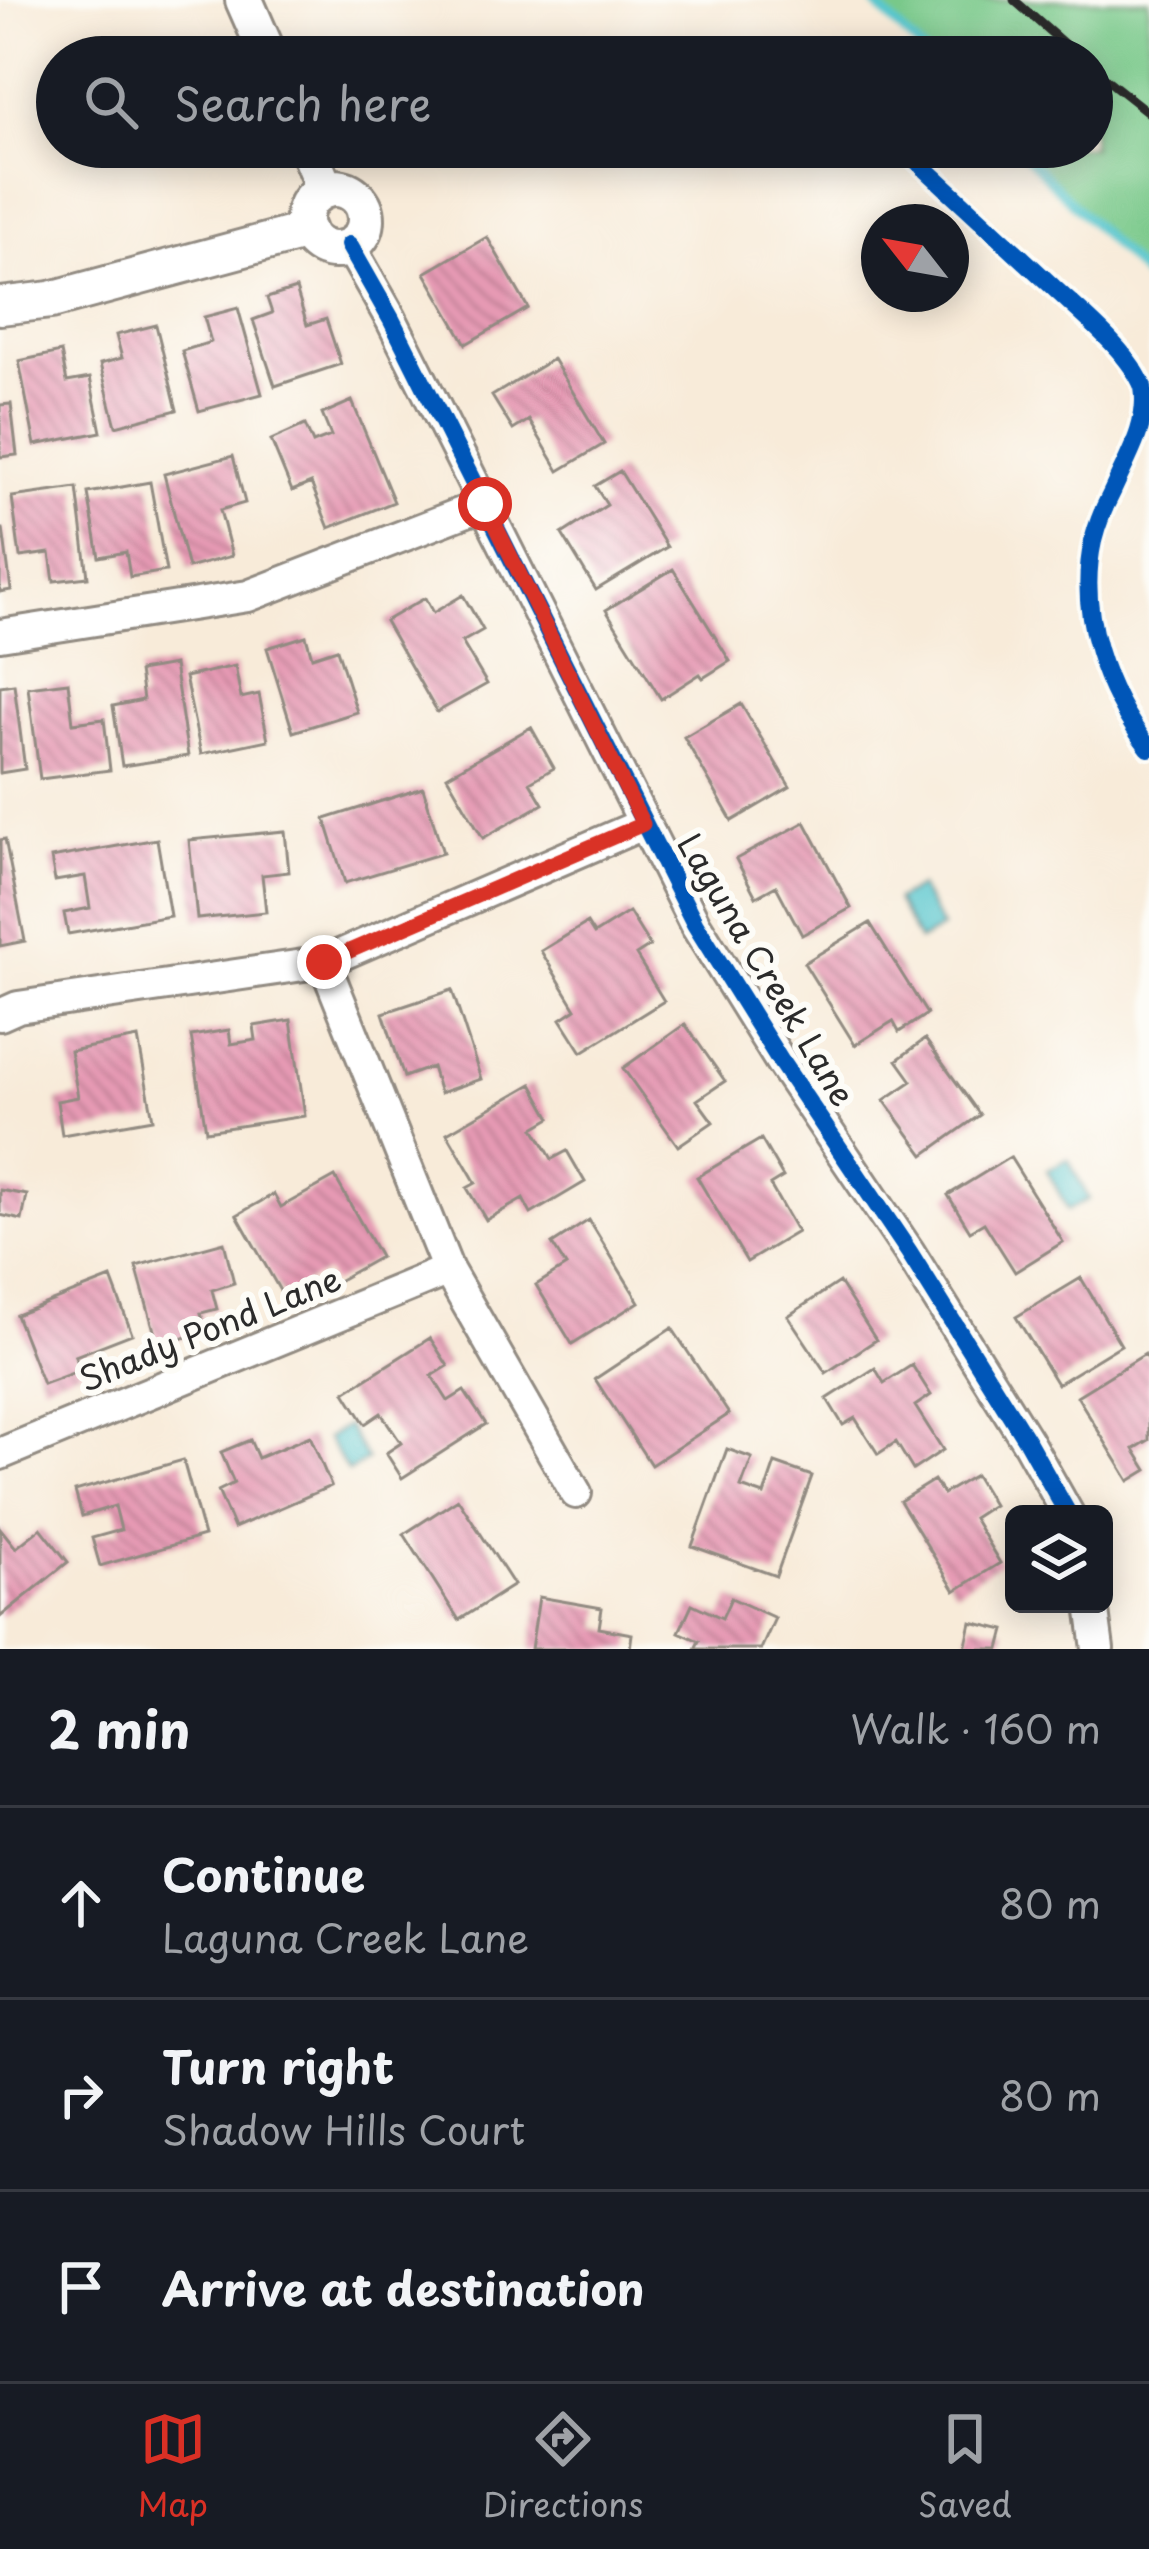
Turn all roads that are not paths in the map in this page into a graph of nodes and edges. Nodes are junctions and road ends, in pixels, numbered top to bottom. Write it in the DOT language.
graph roads {
  1 [pos="244,0"];
  2 [pos="259,36"];
  3 [pos="316,168"];
  4 [pos="325,190"];
  5 [pos="307,231"];
  6 [pos="349,245"];
  7 [pos="0,306"];
  8 [pos="485,504"];
  9 [pos="0,635"];
  10 [pos="643,824"];
  11 [pos="324,962"];
  12 [pos="0,1015"];
  13 [pos="448,1270"];
  14 [pos="0,1454"];
  15 [pos="576,1492"];
  16 [pos="1063,1505"];
  17 [pos="1093,1613"];
  18 [pos="1098,1649"];
  1 -- 2 [label="street"];
  3 -- 4 [label="street"];
  4 -- 5 [label="street"];
  4 -- 6 [label="street"];
  5 -- 6 [label="street"];
  5 -- 7 [label="street"];
  6 -- 8 [label="street, Laguna Creek Lane"];
  8 -- 9 [label="street"];
  8 -- 10 [label="street, Laguna Creek Lane"];
  10 -- 11 [label="street"];
  10 -- 16 [label="street, Laguna Creek Lane"];
  11 -- 12 [label="street"];
  11 -- 13 [label="street"];
  13 -- 14 [label="street, Shady Pond Lane"];
  13 -- 15 [label="street"];
  17 -- 18 [label="street"];
}
